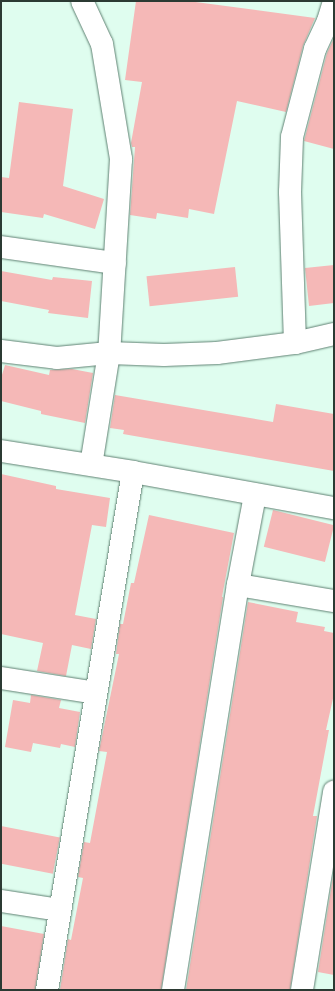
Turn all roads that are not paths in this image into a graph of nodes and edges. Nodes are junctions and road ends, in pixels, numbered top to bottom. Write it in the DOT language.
graph roads {
  1 [pos="82,1"];
  2 [pos="334,1"];
  3 [pos="1,247"];
  4 [pos="115,263"];
  5 [pos="334,334"];
  6 [pos="295,343"];
  7 [pos="1,352"];
  8 [pos="109,353"];
  9 [pos="1,451"];
  10 [pos="92,465"];
  11 [pos="133,472"];
  12 [pos="254,495"];
  13 [pos="334,508"];
  14 [pos="238,585"];
  15 [pos="334,601"];
  16 [pos="1,678"];
  17 [pos="96,693"];
  18 [pos="334,792"];
  19 [pos="1,901"];
  20 [pos="59,910"];
  21 [pos="47,990"];
  22 [pos="173,990"];
  23 [pos="302,990"];
  1 -- 4 [label="street"];
  2 -- 6 [label="street"];
  3 -- 4 [label="street"];
  4 -- 8 [label="street"];
  5 -- 6 [label="street"];
  6 -- 8 [label="street"];
  7 -- 8 [label="street"];
  8 -- 10 [label="street"];
  9 -- 10 [label="street"];
  10 -- 11 [label="street"];
  11 -- 12 [label="street"];
  11 -- 17 [label="street"];
  12 -- 13 [label="street"];
  12 -- 14 [label="street"];
  14 -- 15 [label="street"];
  14 -- 22 [label="street"];
  16 -- 17 [label="street"];
  17 -- 20 [label="street"];
  18 -- 23 [label="street"];
  19 -- 20 [label="street"];
  20 -- 21 [label="street"];
}
